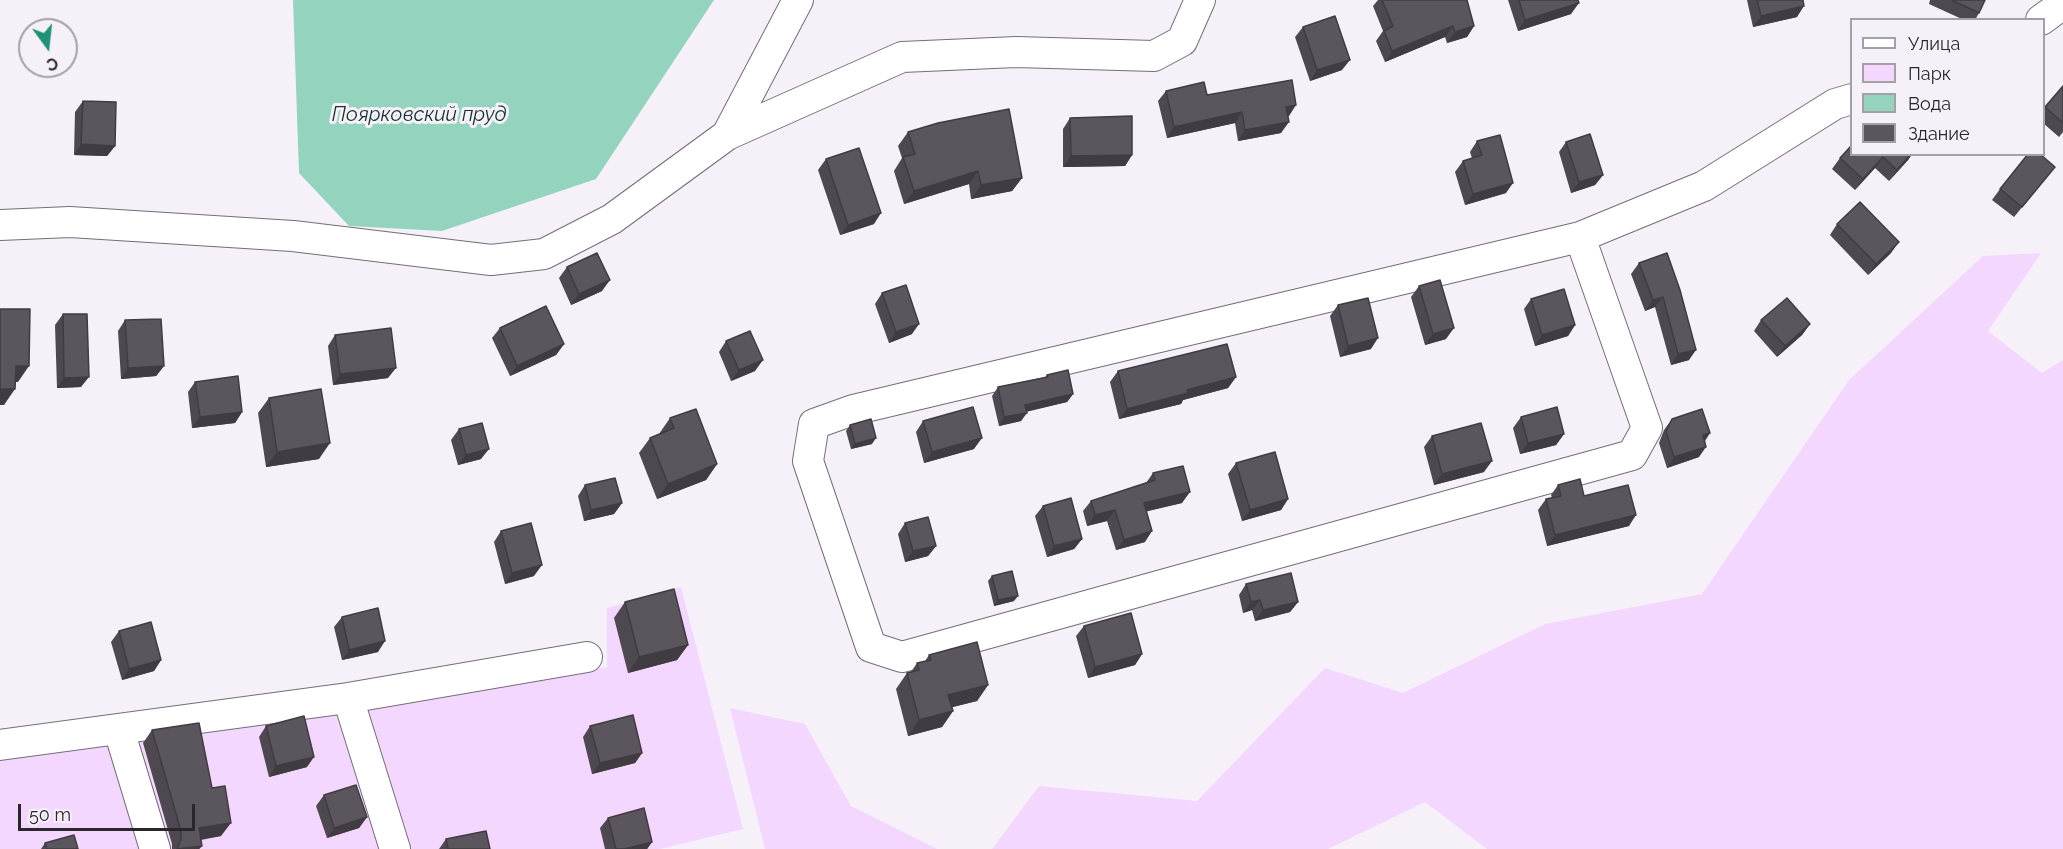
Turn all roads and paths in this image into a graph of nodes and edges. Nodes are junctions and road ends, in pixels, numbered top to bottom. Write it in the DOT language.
graph roads {
  1 [pos="798,0"];
  2 [pos="1200,0"];
  3 [pos="2063,4"];
  4 [pos="2044,18"];
  5 [pos="1850,99"];
  6 [pos="727,135"];
  7 [pos="0,225"];
  8 [pos="1580,237"];
  9 [pos="587,657"];
  10 [pos="348,698"];
  11 [pos="119,730"];
  12 [pos="0,745"];
  13 [pos="155,849"];
  14 [pos="395,849"];
  1 -- 6 [label="street"];
  2 -- 6 [label="street"];
  3 -- 4 [label="street"];
  5 -- 8 [label="street"];
  6 -- 7 [label="street"];
  8 -- 8 [label="street"];
  9 -- 10 [label="street"];
  10 -- 11 [label="street"];
  10 -- 14 [label="street"];
  11 -- 12 [label="street"];
  11 -- 13 [label="street"];
}
